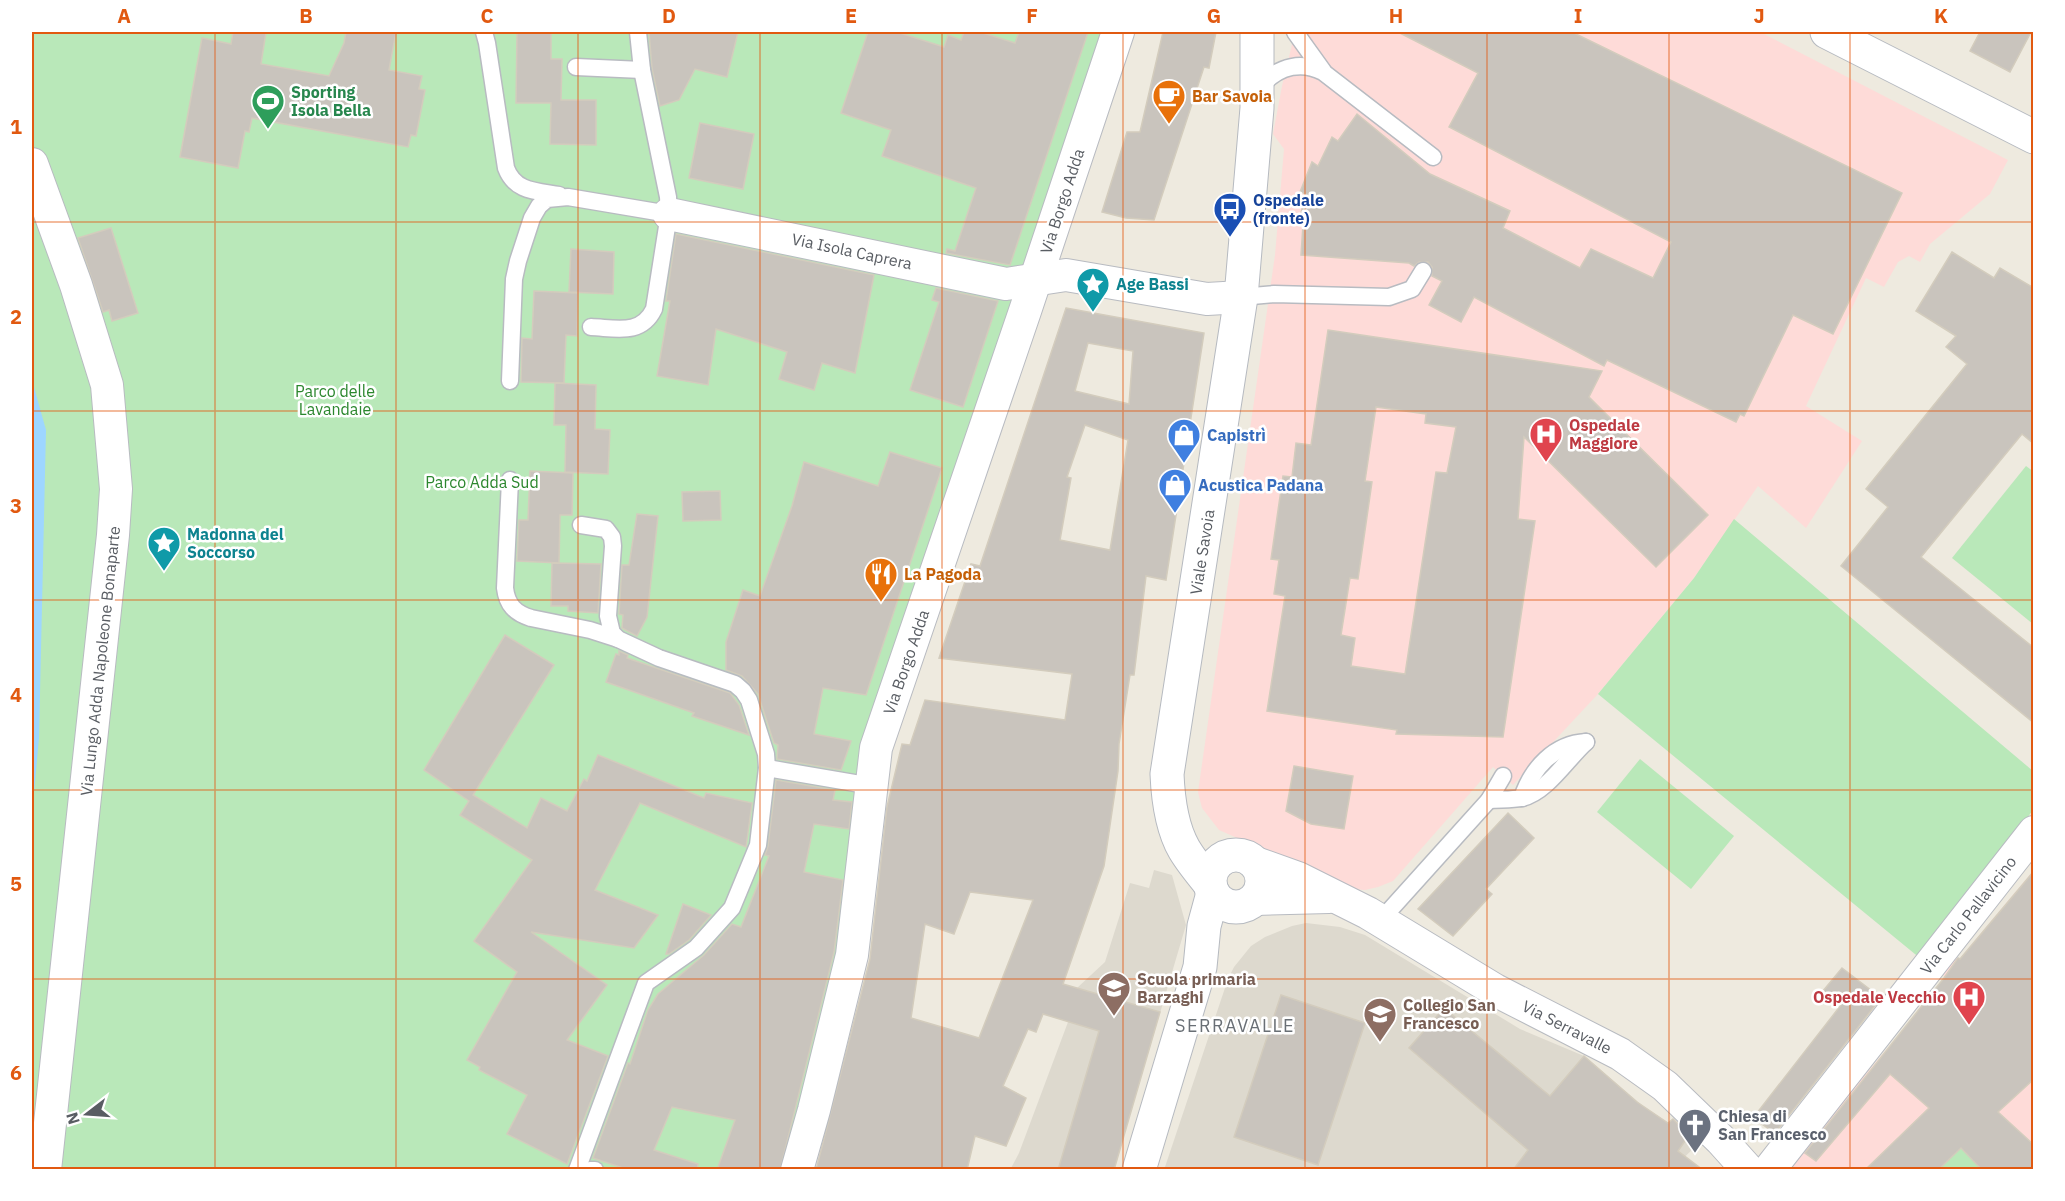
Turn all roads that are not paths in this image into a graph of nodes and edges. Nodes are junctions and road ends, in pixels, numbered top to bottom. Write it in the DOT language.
graph roads {
  1 [pos="484,32"];
  2 [pos="638,32"];
  3 [pos="1118,32"];
  4 [pos="1257,32"];
  5 [pos="1274,32"];
  6 [pos="1295,32"];
  7 [pos="1847,36"];
  8 [pos="576,67"];
  9 [pos="642,70"];
  10 [pos="1323,72"];
  11 [pos="1261,96"];
  12 [pos="2034,137"];
  13 [pos="1433,157"];
  14 [pos="32,164"];
  15 [pos="568,197"];
  16 [pos="669,213"];
  17 [pos="1423,271"];
  18 [pos="1035,280"];
  19 [pos="1241,297"];
  20 [pos="591,327"];
  21 [pos="510,381"];
  22 [pos="510,480"];
  23 [pos="581,525"];
  24 [pos="618,639"];
  25 [pos="767,768"];
  26 [pos="1503,776"];
  27 [pos="872,786"];
  28 [pos="1522,798"];
  29 [pos="1489,800"];
  30 [pos="1172,807"];
  31 [pos="2034,832"];
  32 [pos="1245,858"];
  33 [pos="1229,896"];
  34 [pos="1333,897"];
  35 [pos="1380,921"];
  36 [pos="45,1170"];
  37 [pos="577,1170"];
  38 [pos="797,1170"];
  39 [pos="1139,1170"];
  40 [pos="1748,1170"];
  41 [pos="1769,1170"];
  1 -- 15 [label="lane"];
  2 -- 9 [label="lane"];
  3 -- 18 [label="street, Via Borgo Adda"];
  4 -- 11 [label="street"];
  5 -- 11 [label="street"];
  6 -- 10 [label="lane"];
  7 -- 12 [label="street"];
  8 -- 9 [label="lane"];
  9 -- 16 [label="lane"];
  10 -- 11 [label="lane"];
  10 -- 13 [label="lane"];
  11 -- 19 [label="street, Viale Savoia"];
  14 -- 36 [label="street, Via Lungo Adda Napoleone Bonaparte"];
  15 -- 16 [label="lane"];
  15 -- 21 [label="lane"];
  16 -- 18 [label="street, Via Isola Caprera"];
  16 -- 20 [label="lane"];
  17 -- 19 [label="lane"];
  18 -- 19 [label="street, Via Isola Caprera"];
  18 -- 27 [label="street, Via Borgo Adda"];
  19 -- 30 [label="street, Viale Savoia"];
  22 -- 24 [label="lane"];
  23 -- 24 [label="lane"];
  24 -- 25 [label="lane"];
  25 -- 27 [label="lane"];
  25 -- 37 [label="lane"];
  26 -- 29 [label="lane"];
  27 -- 38 [label="street, Via Borgo Adda"];
  28 -- 29 [label="lane"];
  29 -- 35 [label="lane"];
  30 -- 32 [label="street"];
  30 -- 33 [label="street, Viale Savoia"];
  31 -- 41 [label="street, Via Carlo Pallavicino"];
  32 -- 33 [label="street"];
  32 -- 33 [label="street"];
  32 -- 34 [label="street, Via Serravalle"];
  33 -- 34 [label="street, Via Serravalle"];
  33 -- 39 [label="street"];
  34 -- 35 [label="street, Via Serravalle"];
  35 -- 40 [label="street, Via Serravalle"];
}
